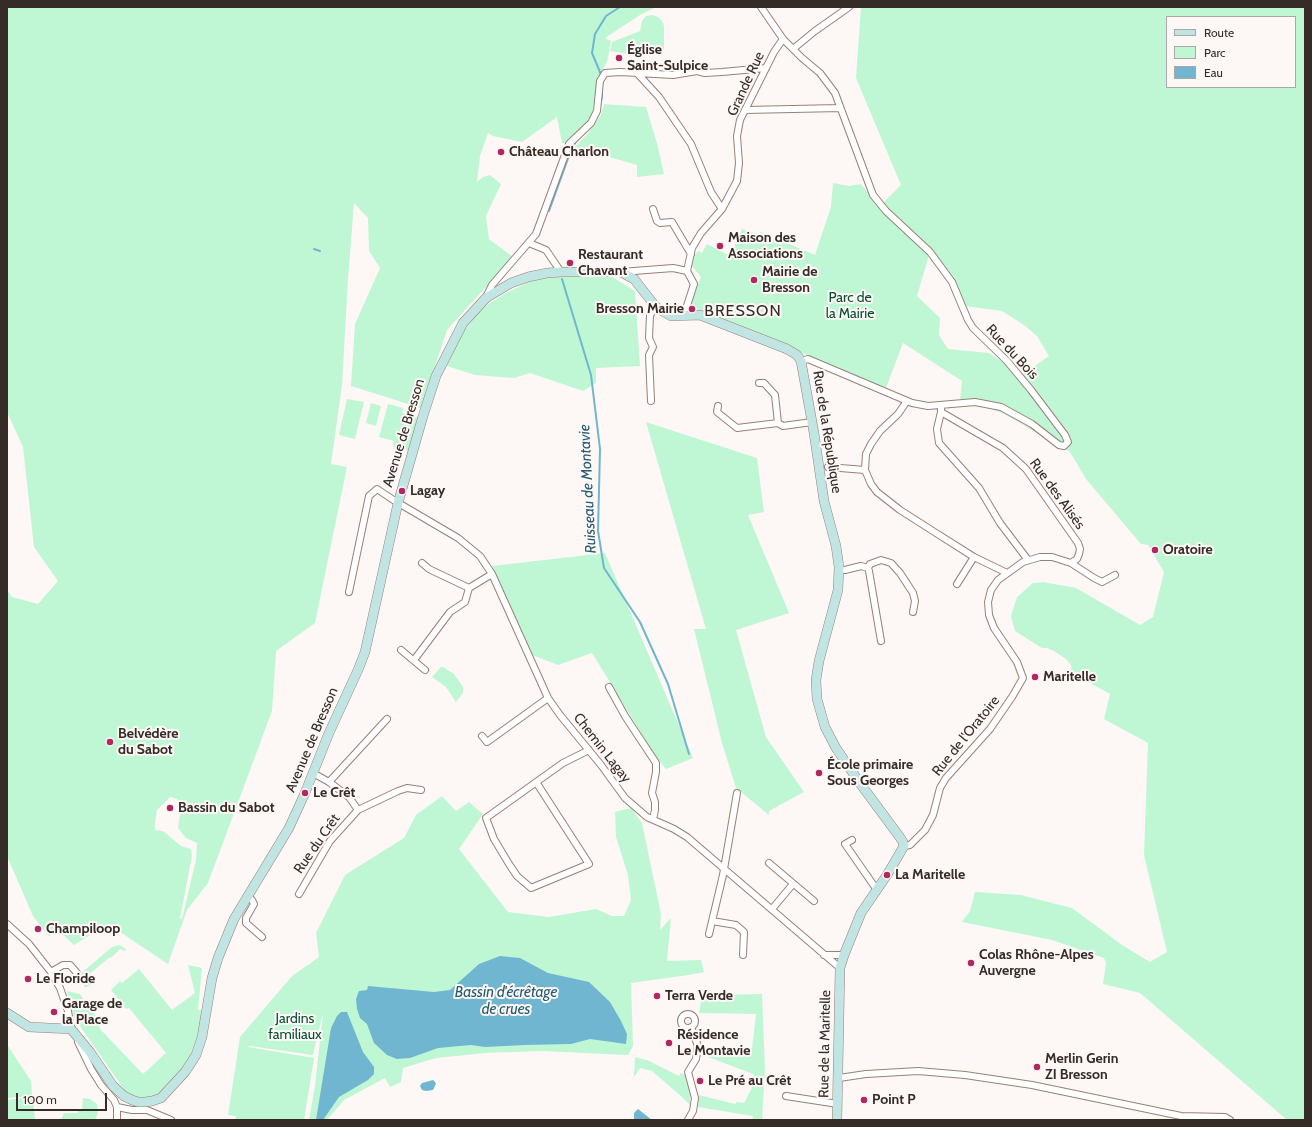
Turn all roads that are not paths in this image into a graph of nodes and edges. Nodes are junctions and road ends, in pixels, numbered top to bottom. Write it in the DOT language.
graph roads {
  1 [pos="761,7"];
  2 [pos="849,7"];
  3 [pos="783,39"];
  4 [pos="793,49"];
  5 [pos="766,68"];
  6 [pos="637,73"];
  7 [pos="840,108"];
  8 [pos="745,110"];
  9 [pos="653,208"];
  10 [pos="722,209"];
  11 [pos="530,243"];
  12 [pos="691,254"];
  13 [pos="687,271"];
  14 [pos="561,272"];
  15 [pos="622,272"];
  16 [pos="486,298"];
  17 [pos="656,308"];
  18 [pos="684,315"];
  19 [pos="801,361"];
  20 [pos="759,384"];
  21 [pos="651,401"];
  22 [pos="907,401"];
  23 [pos="941,405"];
  24 [pos="718,406"];
  25 [pos="941,412"];
  26 [pos="812,422"];
  27 [pos="778,424"];
  28 [pos="828,467"];
  29 [pos="865,470"];
  30 [pos="398,502"];
  31 [pos="974,557"];
  32 [pos="1028,560"];
  33 [pos="422,563"];
  34 [pos="1071,563"];
  35 [pos="868,568"];
  36 [pos="839,570"];
  37 [pos="1007,573"];
  38 [pos="492,574"];
  39 [pos="1115,575"];
  40 [pos="957,584"];
  41 [pos="469,588"];
  42 [pos="349,592"];
  43 [pos="913,612"];
  44 [pos="881,641"];
  45 [pos="401,650"];
  46 [pos="414,660"];
  47 [pos="426,670"];
  48 [pos="609,687"];
  49 [pos="548,698"];
  50 [pos="387,720"];
  51 [pos="482,736"];
  52 [pos="590,750"];
  53 [pos="312,773"];
  54 [pos="329,782"];
  55 [pos="536,782"];
  56 [pos="421,790"];
  57 [pos="738,793"];
  58 [pos="358,810"];
  59 [pos="653,819"];
  60 [pos="852,840"];
  61 [pos="904,846"];
  62 [pos="769,863"];
  63 [pos="723,868"];
  64 [pos="793,884"];
  65 [pos="877,890"];
  66 [pos="299,894"];
  67 [pos="248,896"];
  68 [pos="814,901"];
  69 [pos="772,909"];
  70 [pos="712,922"];
  71 [pos="7,924"];
  72 [pos="709,934"];
  73 [pos="262,936"];
  74 [pos="743,955"];
  75 [pos="824,955"];
  76 [pos="844,955"];
  77 [pos="840,968"];
  78 [pos="51,972"];
  79 [pos="77,973"];
  80 [pos="7,1013"];
  81 [pos="691,1027"];
  82 [pos="74,1033"];
  83 [pos="839,1078"];
  84 [pos="786,1096"];
  85 [pos="838,1104"];
  86 [pos="116,1107"];
  87 [pos="117,1120"];
  88 [pos="171,1120"];
  89 [pos="688,1120"];
  90 [pos="837,1120"];
  91 [pos="1230,1120"];
  1 -- 3 [label="street, Rue du Bois"];
  2 -- 4 [label="street"];
  3 -- 4 [label="street, Rue du Bois"];
  3 -- 5 [label="street, Grande Rue"];
  4 -- 7 [label="street, Rue du Bois"];
  5 -- 6 [label="street"];
  5 -- 8 [label="street, Grande Rue"];
  6 -- 10 [label="street"];
  6 -- 11 [label="street"];
  7 -- 8 [label="street"];
  7 -- 23 [label="street, Rue du Bois"];
  8 -- 10 [label="street, Grande Rue"];
  9 -- 12 [label="street"];
  10 -- 12 [label="street, Grande Rue"];
  11 -- 14 [label="street"];
  11 -- 16 [label="street"];
  12 -- 13 [label="street, Grande Rue"];
  13 -- 15 [label="street"];
  13 -- 18 [label="street, Grande Rue"];
  14 -- 15 [label="street, Avenue de Bresson"];
  14 -- 16 [label="street, Avenue de Bresson"];
  15 -- 17 [label="street, Rue de la République"];
  16 -- 30 [label="street, Avenue de Bresson"];
  17 -- 18 [label="street, Rue de la République"];
  17 -- 21 [label="street"];
  18 -- 19 [label="street, Rue de la République"];
  19 -- 22 [label="street, Rue du Bois"];
  19 -- 26 [label="street, Rue de la République"];
  20 -- 27 [label="street"];
  22 -- 23 [label="street, Rue du Bois"];
  22 -- 29 [label="street"];
  23 -- 25 [label="street"];
  24 -- 27 [label="street"];
  25 -- 32 [label="street"];
  25 -- 34 [label="street, Rue des Alisés"];
  26 -- 27 [label="street"];
  26 -- 36 [label="street, Rue de la République"];
  28 -- 29 [label="street"];
  29 -- 31 [label="street"];
  30 -- 38 [label="street, Chemin Lagay"];
  30 -- 42 [label="street, Chemin Lagay"];
  30 -- 53 [label="street, Avenue de Bresson"];
  31 -- 37 [label="street"];
  31 -- 40 [label="street"];
  32 -- 34 [label="street, Rue de l'Oratoire"];
  32 -- 37 [label="street, Rue de l'Oratoire"];
  33 -- 41 [label="street"];
  34 -- 39 [label="street, Rue de l'Oratoire"];
  35 -- 36 [label="street"];
  35 -- 43 [label="street"];
  35 -- 44 [label="street"];
  36 -- 61 [label="street, Rue de la République"];
  37 -- 61 [label="street, Rue de l'Oratoire"];
  38 -- 41 [label="street"];
  38 -- 49 [label="street, Chemin Lagay"];
  41 -- 46 [label="street"];
  45 -- 46 [label="street"];
  46 -- 47 [label="street"];
  48 -- 59 [label="street"];
  49 -- 51 [label="street"];
  49 -- 52 [label="street, Chemin Lagay"];
  50 -- 54 [label="street"];
  52 -- 55 [label="street"];
  52 -- 59 [label="street, Chemin Lagay"];
  53 -- 54 [label="street, Rue du Crêt"];
  53 -- 67 [label="street, Avenue de Bresson"];
  54 -- 58 [label="street, Rue du Crêt"];
  55 -- 55 [label="street"];
  56 -- 58 [label="street, Rue du Crêt"];
  57 -- 63 [label="street"];
  58 -- 66 [label="street, Rue du Crêt"];
  59 -- 63 [label="street, Chemin Lagay"];
  60 -- 65 [label="street"];
  61 -- 65 [label="street"];
  62 -- 64 [label="street"];
  63 -- 69 [label="street, Chemin Lagay"];
  63 -- 70 [label="street"];
  64 -- 68 [label="street"];
  64 -- 69 [label="street"];
  65 -- 76 [label="street"];
  67 -- 73 [label="street"];
  67 -- 82 [label="street, Avenue de Bresson"];
  69 -- 75 [label="street, Chemin Lagay"];
  70 -- 72 [label="street"];
  70 -- 74 [label="street"];
  71 -- 78 [label="street"];
  75 -- 76 [label="street"];
  75 -- 77 [label="street, Chemin Lagay"];
  76 -- 77 [label="street"];
  77 -- 83 [label="street, Rue de la Maritelle"];
  78 -- 79 [label="street"];
  78 -- 82 [label="street"];
  80 -- 82 [label="street"];
  81 -- 89 [label="street"];
  82 -- 86 [label="street"];
  83 -- 85 [label="street, Rue de la Maritelle"];
  83 -- 91 [label="street"];
  84 -- 85 [label="street"];
  85 -- 90 [label="street, Rue de la Maritelle"];
  86 -- 87 [label="street"];
  86 -- 88 [label="street"];
}
